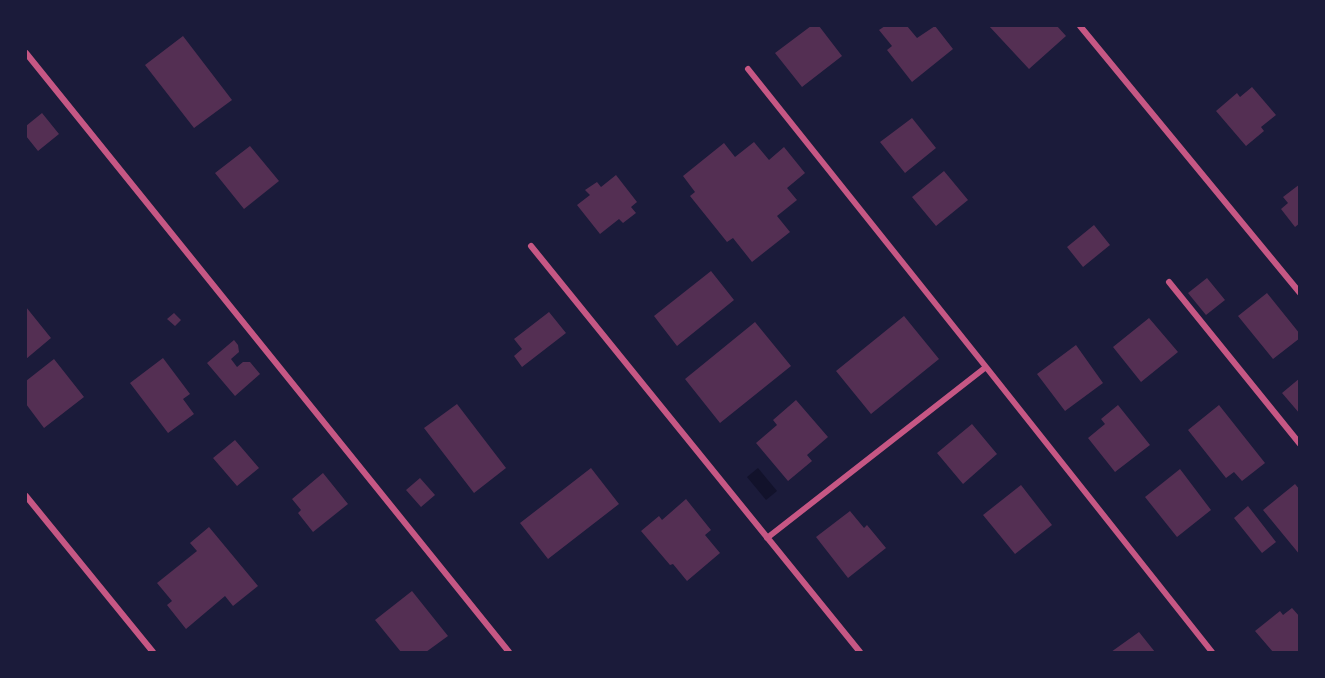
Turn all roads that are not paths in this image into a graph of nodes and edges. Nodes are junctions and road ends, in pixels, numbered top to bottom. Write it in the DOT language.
graph roads {
  1 [pos="1080,26"];
  2 [pos="26,53"];
  3 [pos="748,69"];
  4 [pos="531,246"];
  5 [pos="1169,282"];
  6 [pos="1299,293"];
  7 [pos="986,367"];
  8 [pos="1299,444"];
  9 [pos="26,496"];
  10 [pos="767,538"];
  11 [pos="153,652"];
  12 [pos="509,652"];
  13 [pos="860,652"];
  14 [pos="1212,652"];
  1 -- 6 [label="street"];
  2 -- 12 [label="street"];
  3 -- 7 [label="street"];
  4 -- 10 [label="street"];
  5 -- 8 [label="street"];
  7 -- 10 [label="street"];
  7 -- 14 [label="street"];
  9 -- 11 [label="street"];
  10 -- 13 [label="street"];
}
